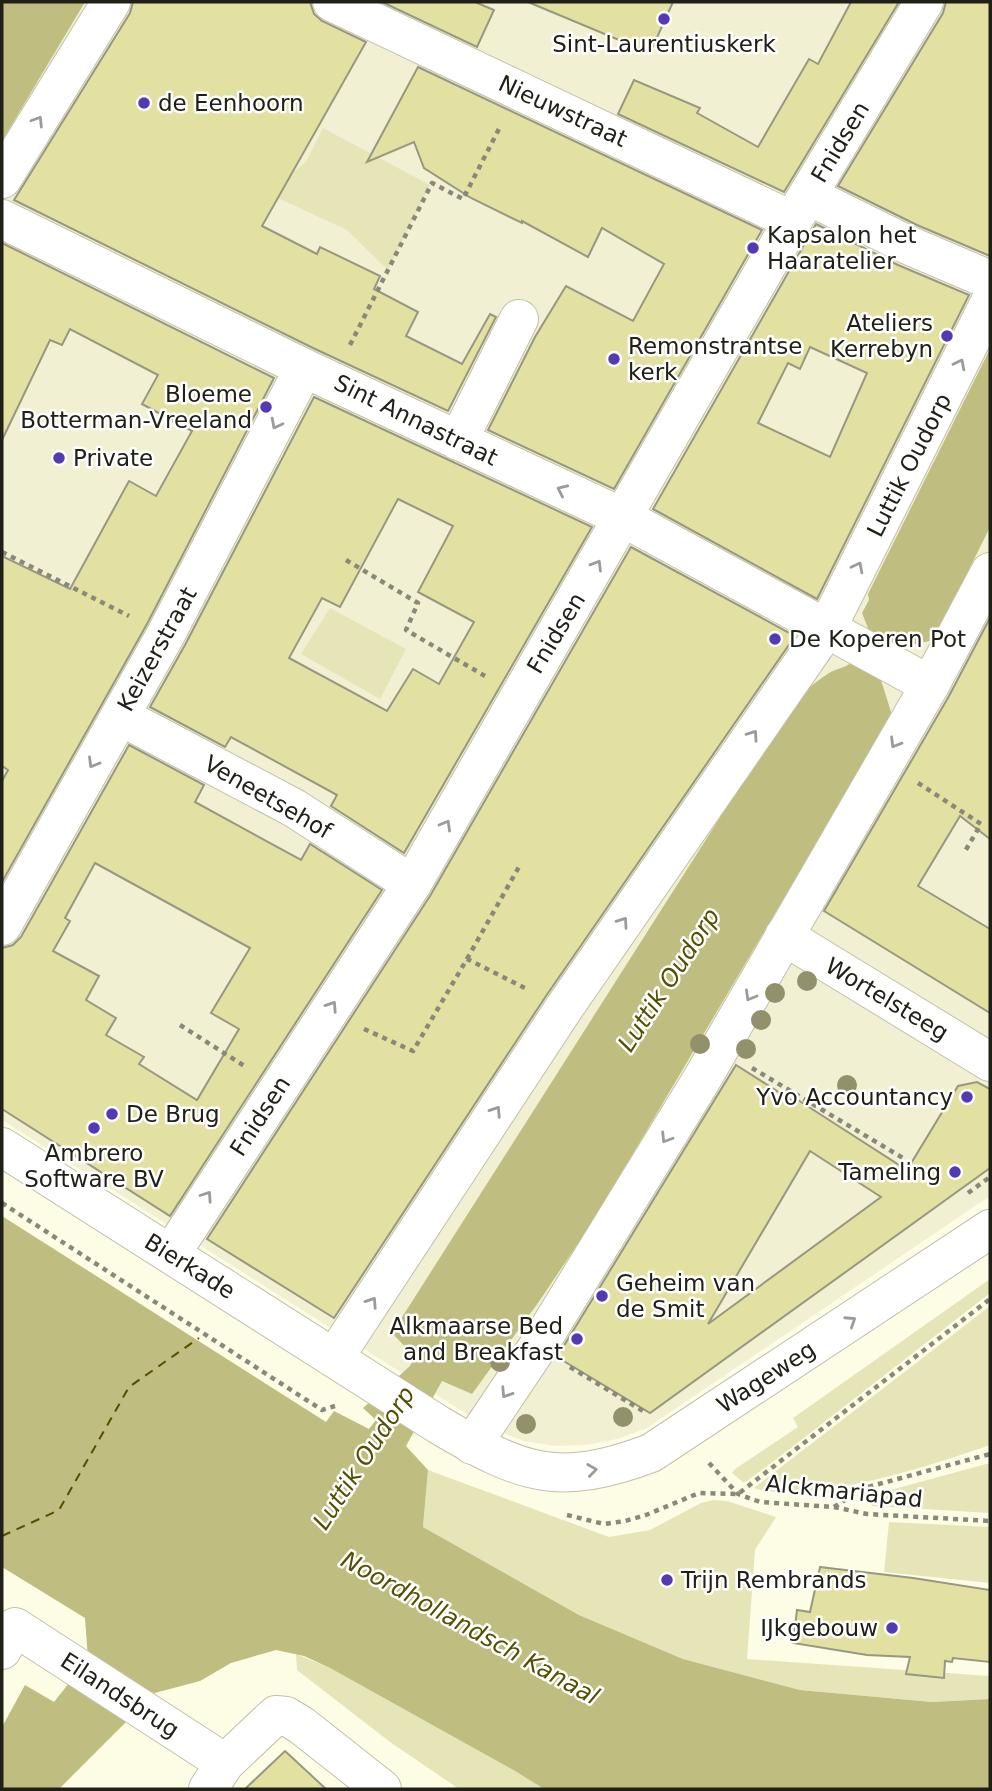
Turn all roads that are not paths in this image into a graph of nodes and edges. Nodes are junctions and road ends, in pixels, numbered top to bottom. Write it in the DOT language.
graph roads {
  1 [pos="111,2"];
  2 [pos="332,2"];
  3 [pos="925,2"];
  4 [pos="2,179"];
  5 [pos="799,211"];
  6 [pos="2,219"];
  7 [pos="990,280"];
  8 [pos="990,302"];
  9 [pos="519,319"];
  10 [pos="319,374"];
  11 [pos="458,441"];
  12 [pos="624,518"];
  13 [pos="990,572"];
  14 [pos="843,637"];
  15 [pos="930,685"];
  16 [pos="120,716"];
  17 [pos="412,884"];
  18 [pos="2,926"];
  19 [pos="784,936"];
  20 [pos="990,1062"];
  21 [pos="2,1147"];
  22 [pos="990,1229"];
  23 [pos="171,1254"];
  24 [pos="334,1358"];
  25 [pos="472,1445"];
  26 [pos="8,1639"];
  27 [pos="217,1776"];
  28 [pos="382,1789"];
  4 -- 1 [label="street, one-way"];
  2 -- 5 [label="street, Nieuwstraat"];
  3 -- 5 [label="street, Fnidsen"];
  5 -- 7 [label="street, Nieuwstraat"];
  5 -- 12 [label="street, Fnidsen"];
  6 -- 10 [label="street, Sint Annastraat"];
  14 -- 8 [label="street, Luttik Oudorp, one-way"];
  9 -- 11 [label="street"];
  10 -- 11 [label="street, Sint Annastraat"];
  10 -- 16 [label="street, Keizerstraat, one-way"];
  12 -- 11 [label="street, Sint Annastraat, one-way"];
  12 -- 14 [label="street, Sint Annastraat"];
  17 -- 12 [label="street, Fnidsen, one-way"];
  13 -- 15 [label="street"];
  14 -- 15 [label="street, Sint Annastraat"];
  24 -- 14 [label="street, Luttik Oudorp, one-way"];
  15 -- 19 [label="street, one-way"];
  16 -- 17 [label="street, Veneetsehof"];
  16 -- 18 [label="street, Keizerstraat, one-way"];
  23 -- 17 [label="street, Fnidsen, one-way"];
  19 -- 20 [label="street, Wortelsteeg"];
  19 -- 25 [label="street, one-way"];
  21 -- 23 [label="street, Bierkade"];
  25 -- 22 [label="street, Wageweg, one-way"];
  23 -- 24 [label="street, Bierkade"];
  24 -- 25 [label="street, Bierkade"];
  26 -- 27 [label="street, Eilandsbrug"];
  27 -- 28 [label="street"];
}
